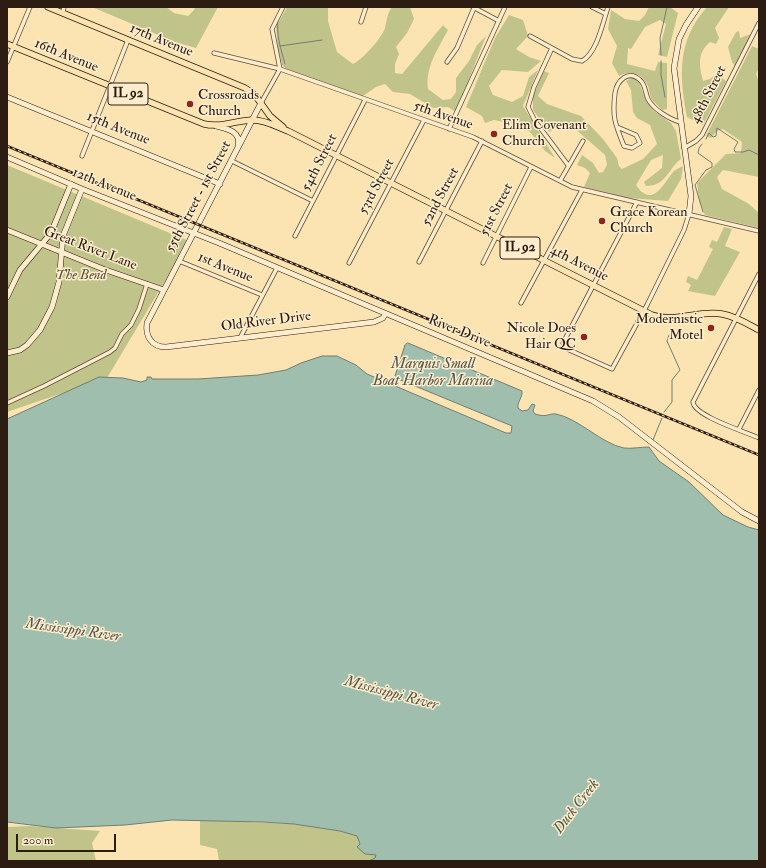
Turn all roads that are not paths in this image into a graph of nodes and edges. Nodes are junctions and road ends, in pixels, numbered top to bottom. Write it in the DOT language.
graph roads {
  1 [pos="30,7"];
  2 [pos="48,7"];
  3 [pos="282,7"];
  4 [pos="366,7"];
  5 [pos="474,7"];
  6 [pos="505,7"];
  7 [pos="592,7"];
  8 [pos="608,7"];
  9 [pos="698,7"];
  10 [pos="64,10"];
  11 [pos="606,14"];
  12 [pos="499,21"];
  13 [pos="360,22"];
  14 [pos="759,23"];
  15 [pos="530,36"];
  16 [pos="128,40"];
  17 [pos="7,44"];
  18 [pos="13,47"];
  19 [pos="552,48"];
  20 [pos="214,53"];
  21 [pos="7,62"];
  22 [pos="447,62"];
  23 [pos="280,69"];
  24 [pos="110,86"];
  25 [pos="7,97"];
  26 [pos="365,100"];
  27 [pos="261,103"];
  28 [pos="253,120"];
  29 [pos="424,120"];
  30 [pos="680,122"];
  31 [pos="216,126"];
  32 [pos="617,127"];
  33 [pos="449,130"];
  34 [pos="91,131"];
  35 [pos="288,131"];
  36 [pos="482,141"];
  37 [pos="583,141"];
  38 [pos="684,148"];
  39 [pos="237,150"];
  40 [pos="82,156"];
  41 [pos="337,156"];
  42 [pos="7,157"];
  43 [pos="232,161"];
  44 [pos="568,166"];
  45 [pos="531,167"];
  46 [pos="560,181"];
  47 [pos="391,183"];
  48 [pos="71,184"];
  49 [pos="220,184"];
  50 [pos="82,189"];
  51 [pos="582,190"];
  52 [pos="313,201"];
  53 [pos="638,202"];
  54 [pos="446,210"];
  55 [pos="689,214"];
  56 [pos="7,230"];
  57 [pos="759,231"];
  58 [pos="194,233"];
  59 [pos="295,236"];
  60 [pos="496,236"];
  61 [pos="41,244"];
  62 [pos="61,252"];
  63 [pos="545,260"];
  64 [pos="179,261"];
  65 [pos="419,262"];
  66 [pos="349,263"];
  67 [pos="483,263"];
  68 [pos="276,268"];
  69 [pos="759,274"];
  70 [pos="147,284"];
  71 [pos="594,286"];
  72 [pos="164,290"];
  73 [pos="262,295"];
  74 [pos="7,298"];
  75 [pos="522,303"];
  76 [pos="643,311"];
  77 [pos="385,314"];
  78 [pos="736,318"];
  79 [pos="759,330"];
  80 [pos="149,338"];
  81 [pos="240,338"];
  82 [pos="7,346"];
  83 [pos="14,351"];
  84 [pos="7,353"];
  85 [pos="759,390"];
  86 [pos="7,403"];
  87 [pos="739,429"];
  88 [pos="759,438"];
  89 [pos="759,521"];
  1 -- 18 [label="street"];
  2 -- 10 [label="main road, 17th Avenue / IL 92"];
  3 -- 23 [label="street"];
  4 -- 13 [label="street"];
  5 -- 12 [label="street"];
  5 -- 22 [label="street"];
  6 -- 12 [label="street"];
  7 -- 11 [label="street"];
  8 -- 11 [label="street"];
  9 -- 30 [label="street"];
  10 -- 16 [label="main road, 17th Avenue / IL 92"];
  11 -- 19 [label="street"];
  12 -- 33 [label="street"];
  14 -- 38 [label="street, 48th Street"];
  15 -- 19 [label="street"];
  16 -- 24 [label="street"];
  16 -- 27 [label="main road, 17th Avenue / IL 92"];
  17 -- 18 [label="main road, 16th Avenue / IL 92"];
  18 -- 21 [label="street"];
  18 -- 24 [label="main road, 16th Avenue / IL 92"];
  19 -- 44 [label="street"];
  20 -- 23 [label="street, 5th Avenue"];
  23 -- 26 [label="street, 5th Avenue"];
  23 -- 27 [label="street, 55th Street - 1st Street"];
  24 -- 31 [label="main road, 16th Avenue / IL 92"];
  24 -- 34 [label="street"];
  25 -- 34 [label="street, 15th Avenue"];
  26 -- 29 [label="street, 5th Avenue"];
  26 -- 41 [label="street, 54th Street"];
  27 -- 28 [label="street, 55th Street - 1st Street"];
  27 -- 35 [label="main road, 4th Avenue / IL 92"];
  28 -- 31 [label="main road, 16th Avenue / IL 92"];
  28 -- 35 [label="main road, 4th Avenue / IL 92"];
  28 -- 39 [label="street, 55th Street - 1st Street"];
  29 -- 33 [label="street, 5th Avenue"];
  29 -- 47 [label="street, 53rd Street"];
  30 -- 32 [label="street"];
  30 -- 38 [label="street"];
  31 -- 39 [label="street"];
  32 -- 32 [label="street"];
  33 -- 36 [label="street, 5th Avenue"];
  34 -- 40 [label="street"];
  34 -- 49 [label="street, 15th Avenue"];
  35 -- 41 [label="main road, 4th Avenue / IL 92"];
  36 -- 45 [label="street, 5th Avenue"];
  36 -- 54 [label="street, 52nd Street"];
  37 -- 44 [label="street"];
  38 -- 55 [label="street"];
  39 -- 43 [label="street, 55th Street - 1st Street"];
  41 -- 47 [label="main road, 4th Avenue / IL 92"];
  41 -- 52 [label="street, 54th Street"];
  42 -- 48 [label="street, 12th Avenue"];
  43 -- 49 [label="street, 55th Street - 1st Street"];
  43 -- 52 [label="street"];
  44 -- 46 [label="street"];
  45 -- 46 [label="street, 5th Avenue"];
  45 -- 60 [label="street, 51st Street"];
  46 -- 51 [label="street, 5th Avenue"];
  47 -- 54 [label="main road, 4th Avenue / IL 92"];
  47 -- 66 [label="street, 53rd Street"];
  48 -- 50 [label="street, 12th Avenue"];
  48 -- 61 [label="street"];
  49 -- 58 [label="street, 55th Street - 1st Street"];
  50 -- 58 [label="street, 12th Avenue"];
  50 -- 62 [label="street"];
  51 -- 53 [label="street, 5th Avenue"];
  51 -- 63 [label="street"];
  52 -- 59 [label="street, 54th Street"];
  53 -- 55 [label="street, 5th Avenue"];
  53 -- 71 [label="street"];
  54 -- 60 [label="main road, 4th Avenue / IL 92"];
  54 -- 65 [label="street, 52nd Street"];
  55 -- 57 [label="street, 5th Avenue"];
  55 -- 76 [label="street"];
  56 -- 61 [label="street, Great River Lane"];
  58 -- 64 [label="street, 55th Street - 1st Street"];
  58 -- 68 [label="street, River Drive"];
  60 -- 63 [label="main road, 4th Avenue / IL 92"];
  60 -- 67 [label="street, 51st Street"];
  61 -- 62 [label="street, Great River Lane"];
  61 -- 74 [label="street"];
  62 -- 70 [label="street, Great River Lane"];
  62 -- 83 [label="street"];
  63 -- 71 [label="main road, 4th Avenue / IL 92"];
  63 -- 75 [label="street"];
  64 -- 72 [label="street, 55th Street - 1st Street"];
  64 -- 73 [label="street, 1st Avenue"];
  68 -- 73 [label="street"];
  68 -- 77 [label="street, River Drive"];
  69 -- 78 [label="street"];
  70 -- 72 [label="street, Great River Lane"];
  70 -- 86 [label="street"];
  71 -- 76 [label="main road, 4th Avenue / IL 92"];
  71 -- 76 [label="street"];
  72 -- 80 [label="street, 55th Street - 1st Street"];
  73 -- 81 [label="street"];
  76 -- 78 [label="main road, 4th Avenue / IL 92"];
  77 -- 81 [label="street, Old River Drive"];
  77 -- 89 [label="street, River Drive"];
  78 -- 79 [label="main road, 4th Avenue / IL 92"];
  78 -- 87 [label="street"];
  80 -- 81 [label="street, Old River Drive"];
  82 -- 83 [label="street"];
  83 -- 84 [label="street"];
  85 -- 87 [label="street"];
  87 -- 88 [label="street"];
}
